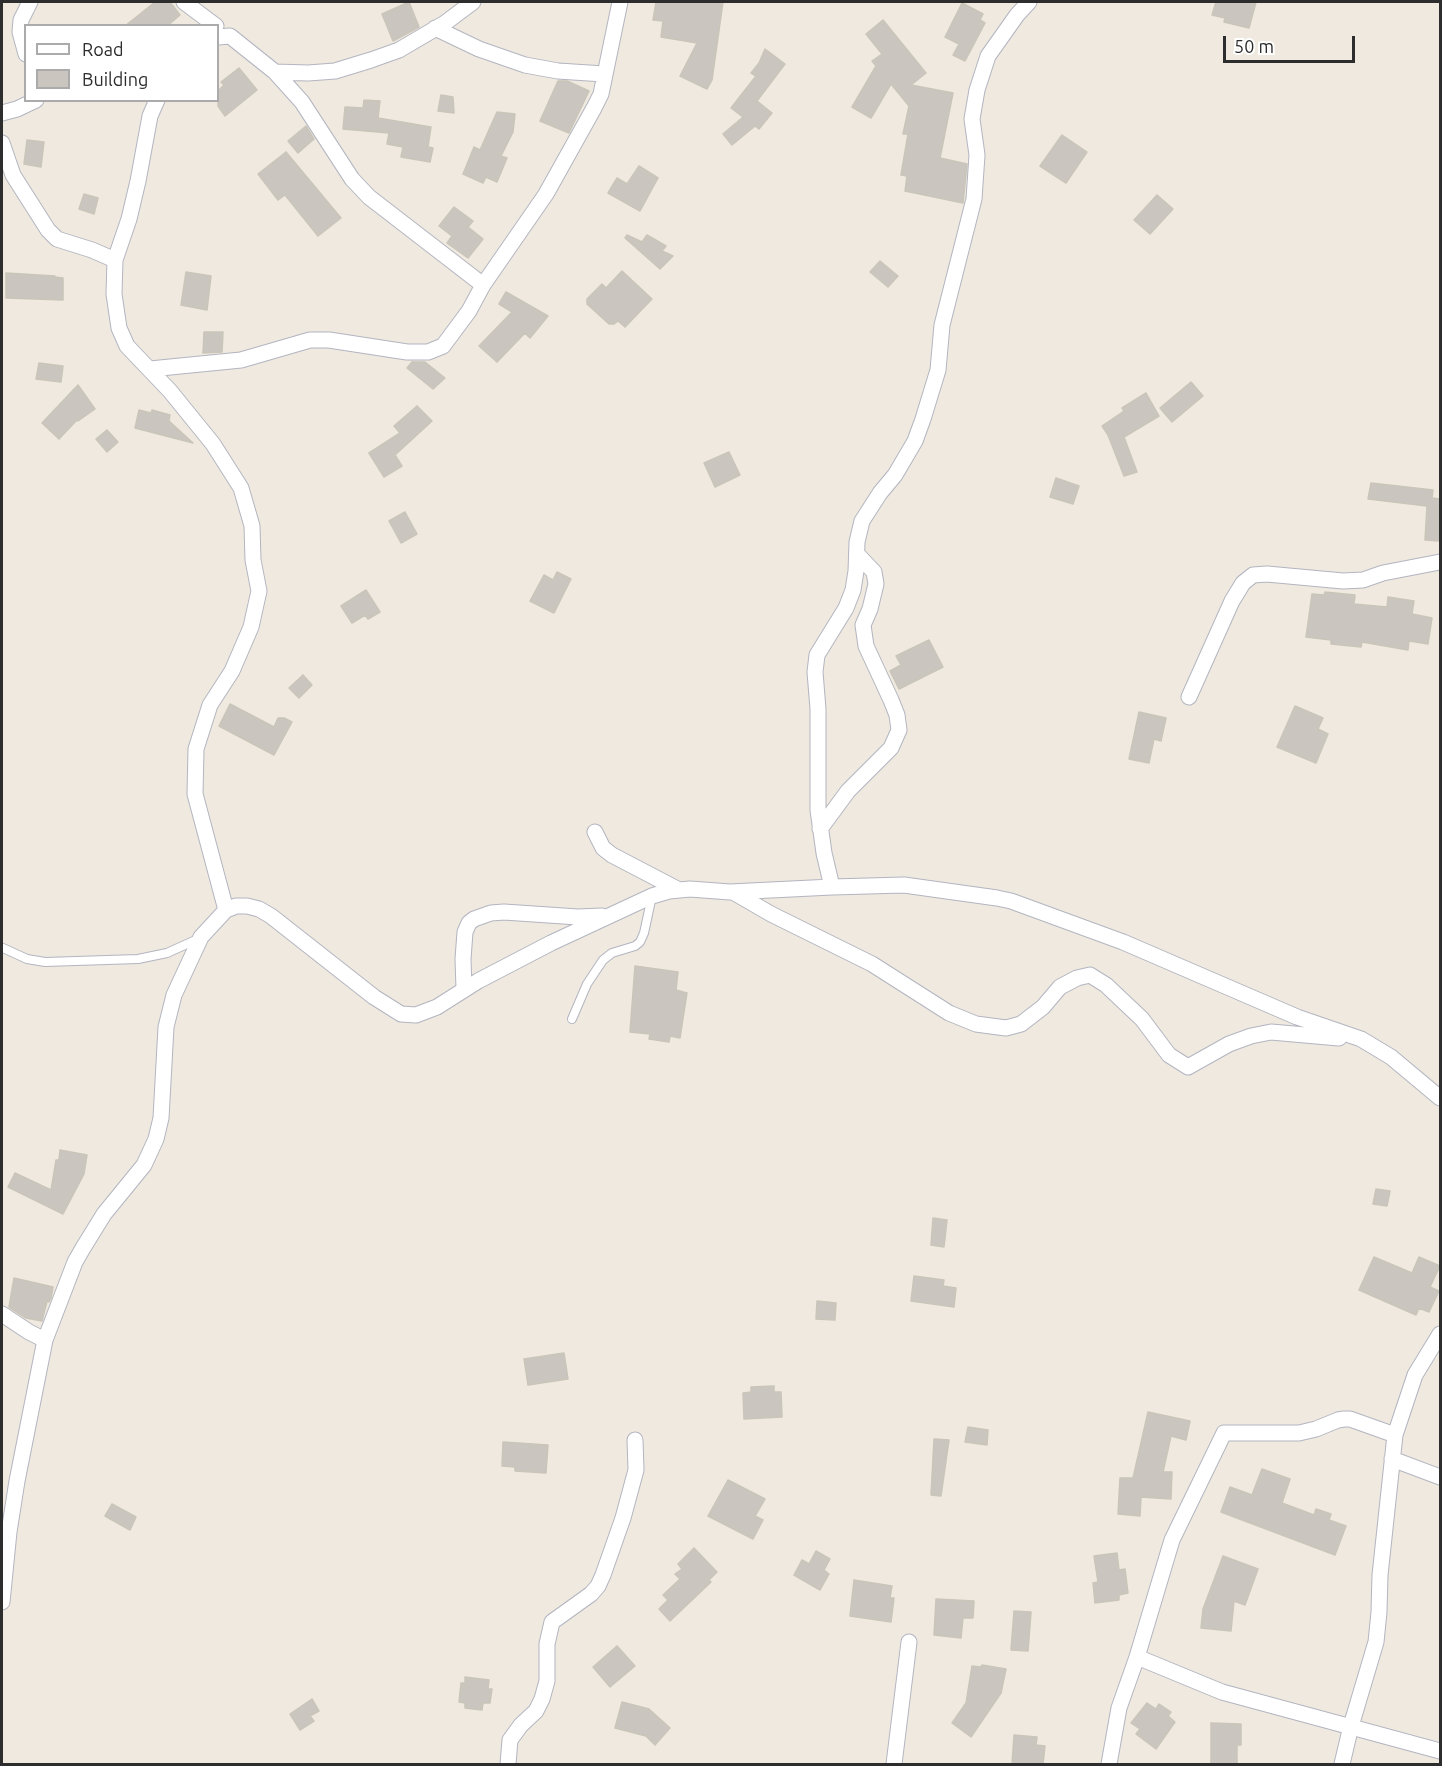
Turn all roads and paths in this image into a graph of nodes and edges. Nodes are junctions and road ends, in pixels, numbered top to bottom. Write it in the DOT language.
graph roads {
  1 [pos="30,2"];
  2 [pos="184,2"];
  3 [pos="473,2"];
  4 [pos="620,2"];
  5 [pos="1029,2"];
  6 [pos="211,24"];
  7 [pos="435,28"];
  8 [pos="220,31"];
  9 [pos="24,47"];
  10 [pos="275,72"];
  11 [pos="604,74"];
  12 [pos="32,102"];
  13 [pos="156,102"];
  14 [pos="2,113"];
  15 [pos="2,143"];
  16 [pos="115,260"];
  17 [pos="483,285"];
  18 [pos="150,369"];
  19 [pos="857,554"];
  20 [pos="1440,561"];
  21 [pos="1189,697"];
  22 [pos="820,829"];
  23 [pos="595,832"];
  24 [pos="832,887"];
  25 [pos="679,890"];
  26 [pos="733,892"];
  27 [pos="652,896"];
  28 [pos="226,910"];
  29 [pos="611,916"];
  30 [pos="201,937"];
  31 [pos="3,948"];
  32 [pos="464,989"];
  33 [pos="572,1019"];
  34 [pos="1361,1039"];
  35 [pos="1440,1098"];
  36 [pos="2,1314"];
  37 [pos="1440,1334"];
  38 [pos="45,1340"];
  39 [pos="1395,1435"];
  40 [pos="635,1440"];
  41 [pos="1392,1459"];
  42 [pos="1440,1477"];
  43 [pos="2,1602"];
  44 [pos="909,1642"];
  45 [pos="1137,1657"];
  46 [pos="1351,1726"];
  47 [pos="1440,1751"];
  48 [pos="508,1764"];
  49 [pos="894,1764"];
  50 [pos="1109,1764"];
  51 [pos="1341,1764"];
  1 -- 9 [label="street"];
  2 -- 6 [label="street"];
  3 -- 7 [label="street"];
  4 -- 11 [label="street"];
  5 -- 19 [label="street"];
  7 -- 10 [label="street"];
  7 -- 11 [label="street"];
  8 -- 10 [label="street"];
  10 -- 17 [label="street"];
  11 -- 17 [label="street"];
  12 -- 14 [label="street"];
  13 -- 16 [label="street"];
  15 -- 16 [label="street"];
  16 -- 18 [label="street"];
  17 -- 18 [label="street"];
  18 -- 28 [label="street"];
  19 -- 22 [label="street"];
  19 -- 22 [label="street"];
  20 -- 21 [label="street"];
  22 -- 24 [label="street"];
  23 -- 25 [label="street"];
  24 -- 26 [label="street"];
  24 -- 34 [label="street"];
  25 -- 26 [label="street"];
  25 -- 27 [label="street"];
  26 -- 34 [label="street"];
  27 -- 29 [label="street"];
  27 -- 33 [label="lane"];
  28 -- 30 [label="street"];
  28 -- 32 [label="street"];
  29 -- 32 [label="street"];
  29 -- 32 [label="street"];
  30 -- 31 [label="lane"];
  30 -- 38 [label="street"];
  34 -- 35 [label="street"];
  36 -- 38 [label="street"];
  37 -- 39 [label="street"];
  38 -- 43 [label="street"];
  39 -- 41 [label="street"];
  39 -- 45 [label="street"];
  40 -- 48 [label="street"];
  41 -- 42 [label="street"];
  41 -- 46 [label="street"];
  44 -- 49 [label="street"];
  45 -- 46 [label="street"];
  45 -- 50 [label="street"];
  46 -- 47 [label="street"];
  46 -- 51 [label="street"];
}
